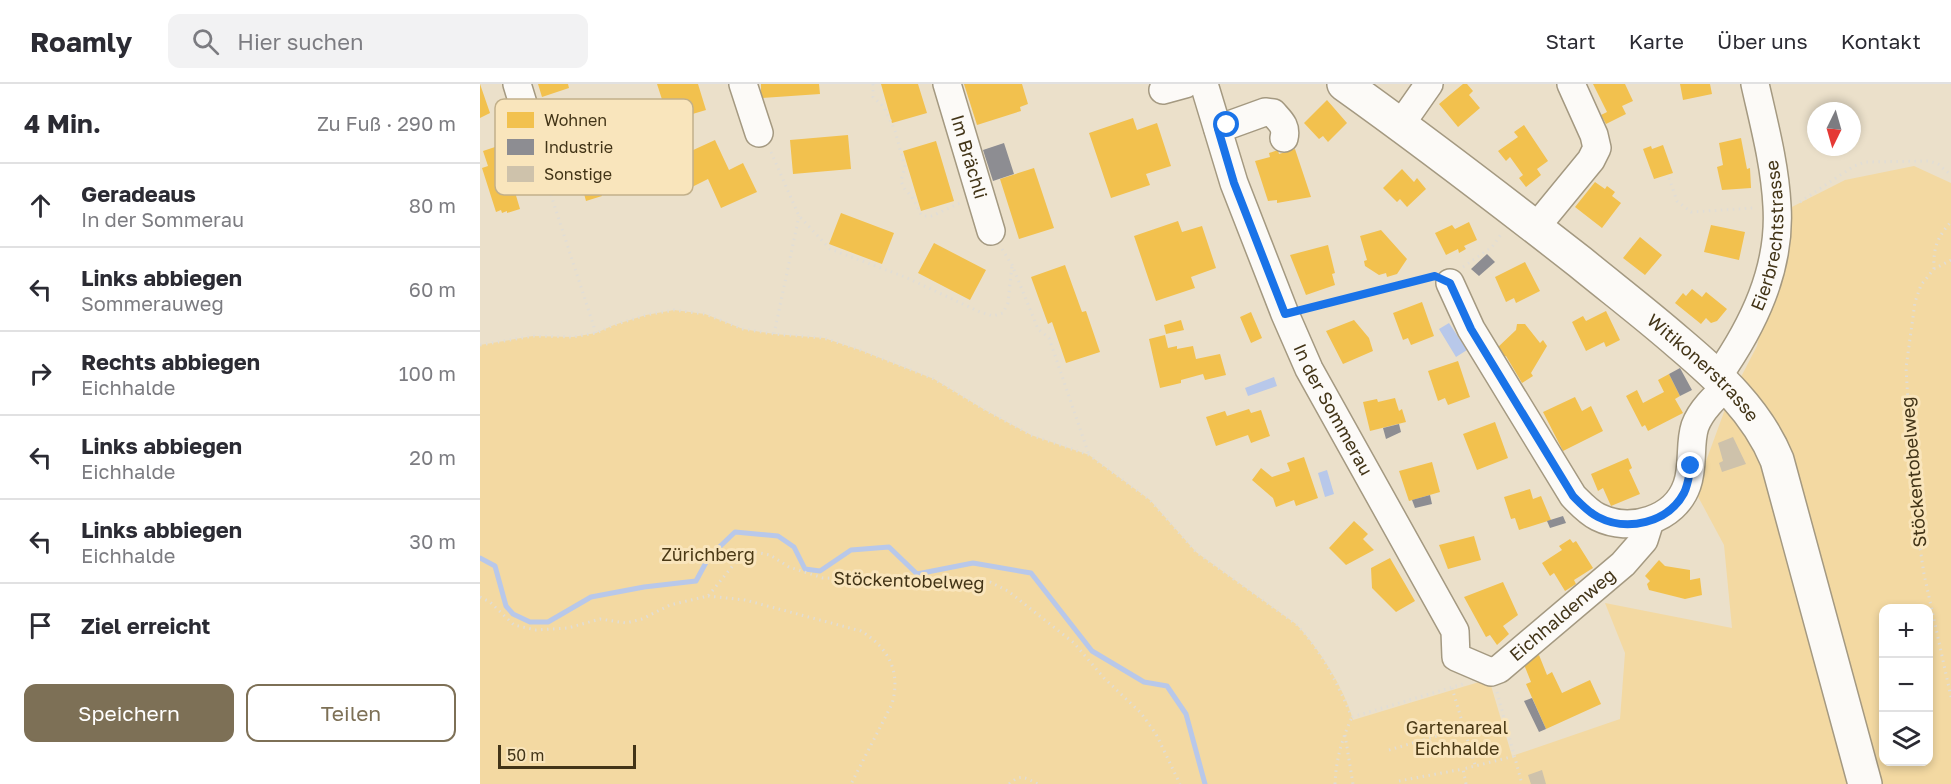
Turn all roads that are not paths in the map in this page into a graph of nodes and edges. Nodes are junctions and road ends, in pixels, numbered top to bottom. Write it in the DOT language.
graph roads {
  1 [pos="517,84"];
  2 [pos="742,84"];
  3 [pos="946,84"];
  4 [pos="1204,84"];
  5 [pos="1344,84"];
  6 [pos="1429,84"];
  7 [pos="1571,84"];
  8 [pos="1755,84"];
  9 [pos="522,99"];
  10 [pos="1401,124"];
  11 [pos="1218,129"];
  12 [pos="759,133"];
  13 [pos="1284,138"];
  14 [pos="1536,227"];
  15 [pos="991,231"];
  16 [pos="1450,283"];
  17 [pos="1722,381"];
  18 [pos="1650,521"];
  19 [pos="1456,657"];
  20 [pos="1865,784"];
  1 -- 9 [label="street"];
  2 -- 12 [label="street"];
  3 -- 15 [label="street, Im Brächli"];
  4 -- 11 [label="street, In der Sommerau"];
  5 -- 10 [label="main road, Witikonerstrasse"];
  6 -- 10 [label="street"];
  7 -- 14 [label="street"];
  8 -- 17 [label="street, Eierbrechtstrasse"];
  10 -- 14 [label="main road, Witikonerstrasse"];
  11 -- 13 [label="street"];
  11 -- 19 [label="street, In der Sommerau"];
  14 -- 17 [label="main road, Witikonerstrasse"];
  16 -- 18 [label="street"];
  17 -- 18 [label="street, Eierbrechtstrasse"];
  17 -- 20 [label="main road, Witikonerstrasse"];
  18 -- 19 [label="street, Eichhaldenweg"];
}
